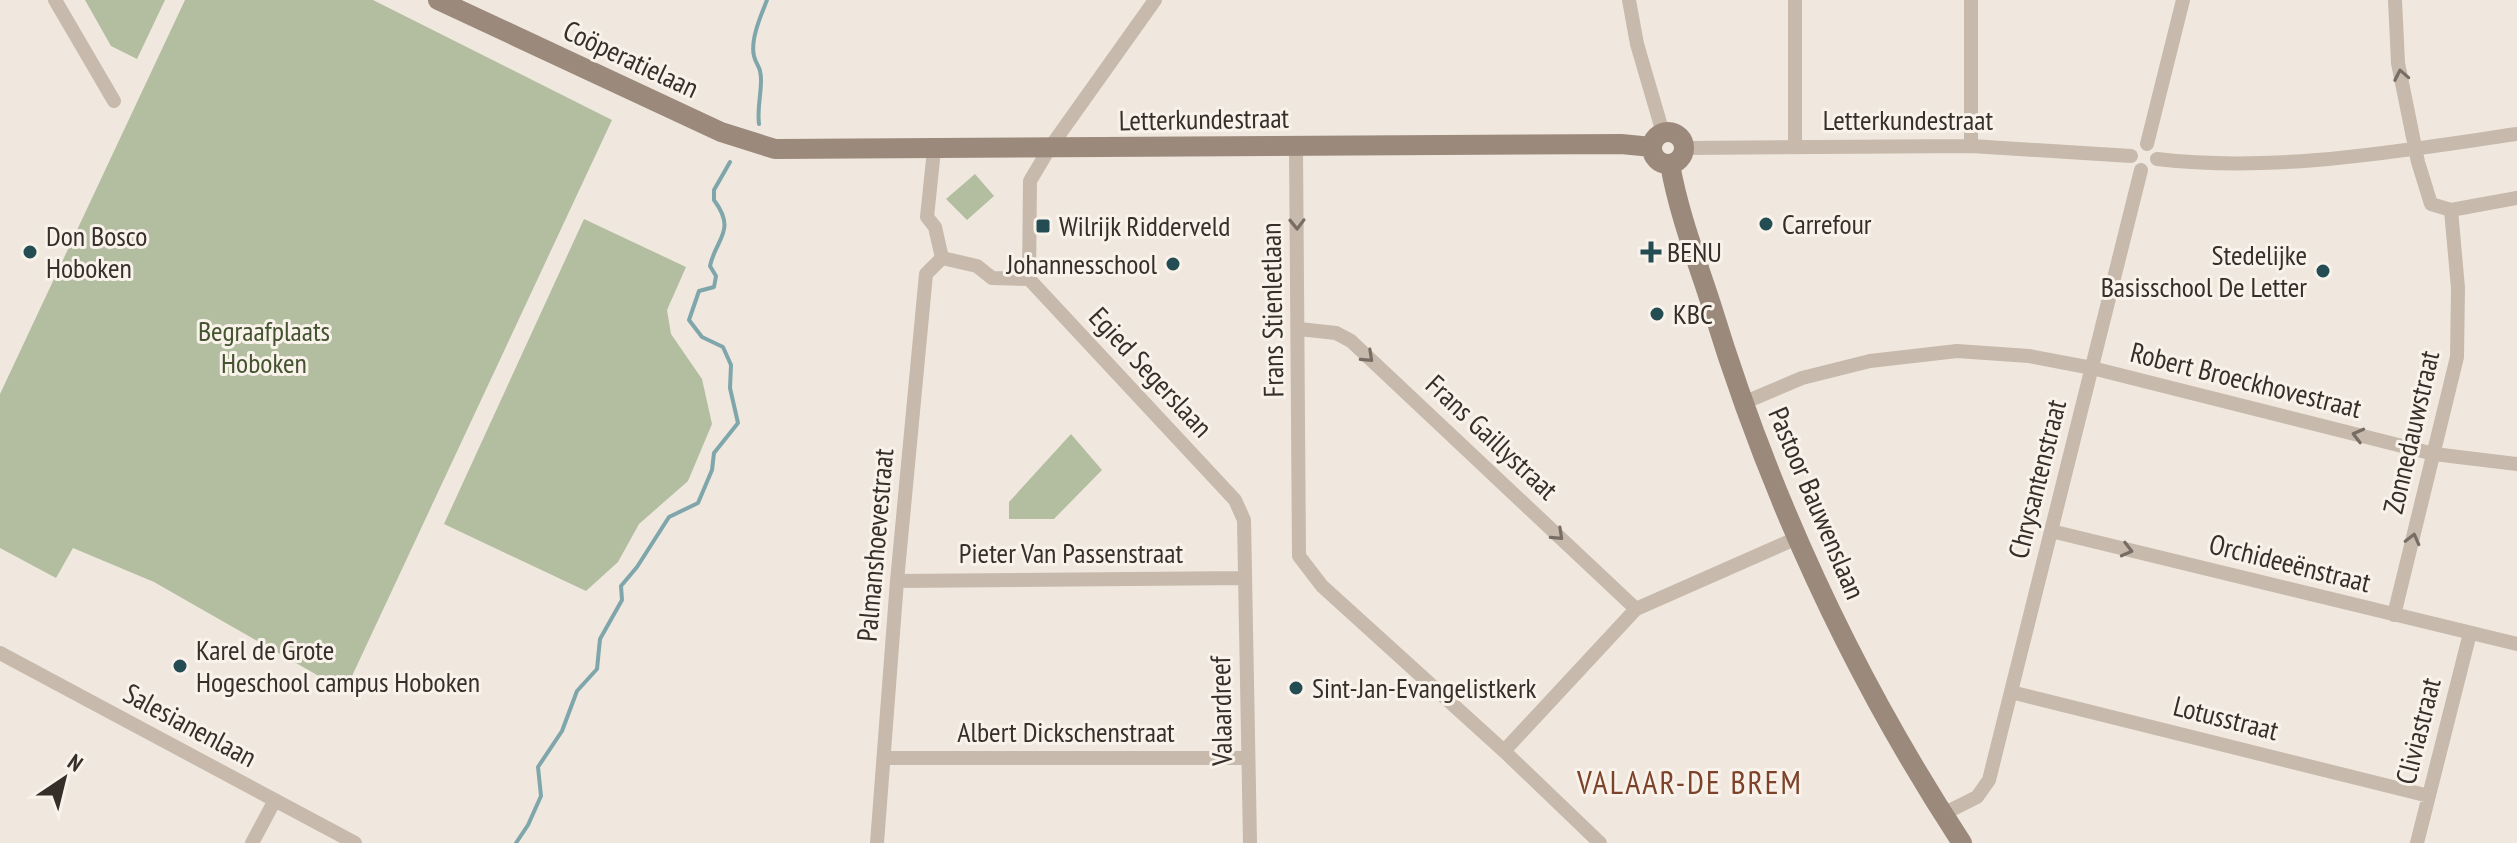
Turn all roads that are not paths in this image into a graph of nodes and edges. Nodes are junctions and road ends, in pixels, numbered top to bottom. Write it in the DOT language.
graph roads {
  1 [pos="55,0"];
  2 [pos="1135,0"];
  3 [pos="1629,0"];
  4 [pos="1795,0"];
  5 [pos="1971,0"];
  6 [pos="2183,0"];
  7 [pos="2395,0"];
  8 [pos="443,1"];
  9 [pos="1152,5"];
  10 [pos="114,101"];
  11 [pos="2517,134"];
  12 [pos="1658,140"];
  13 [pos="2147,144"];
  14 [pos="757,146"];
  15 [pos="1296,146"];
  16 [pos="1971,146"];
  17 [pos="1795,147"];
  18 [pos="1684,148"];
  19 [pos="1049,149"];
  20 [pos="934,150"];
  21 [pos="2416,150"];
  22 [pos="2131,156"];
  23 [pos="2157,159"];
  24 [pos="1670,164"];
  25 [pos="2141,170"];
  26 [pos="2517,198"];
  27 [pos="2451,210"];
  28 [pos="942,258"];
  29 [pos="1029,279"];
  30 [pos="1299,329"];
  31 [pos="2092,368"];
  32 [pos="1743,403"];
  33 [pos="2434,454"];
  34 [pos="2517,464"];
  35 [pos="1235,500"];
  36 [pos="2051,531"];
  37 [pos="1797,538"];
  38 [pos="1245,578"];
  39 [pos="897,581"];
  40 [pos="1636,609"];
  41 [pos="2394,615"];
  42 [pos="2470,633"];
  43 [pos="2517,644"];
  44 [pos="0,653"];
  45 [pos="2011,692"];
  46 [pos="1504,751"];
  47 [pos="884,758"];
  48 [pos="1248,758"];
  49 [pos="2429,796"];
  50 [pos="275,800"];
  51 [pos="1943,814"];
  52 [pos="252,843"];
  53 [pos="355,843"];
  54 [pos="877,843"];
  55 [pos="1250,843"];
  56 [pos="1600,843"];
  57 [pos="1962,843"];
  58 [pos="2417,843"];
  1 -- 10 [label="street"];
  2 -- 9 [label="street"];
  3 -- 12 [label="street"];
  4 -- 17 [label="street"];
  5 -- 16 [label="street"];
  6 -- 13 [label="street"];
  21 -- 7 [label="street, one-way"];
  8 -- 14 [label="street, Coöperatielaan"];
  9 -- 19 [label="street"];
  11 -- 21 [label="street"];
  12 -- 15 [label="street, Letterkundestraat"];
  12 -- 18 [label="street"];
  12 -- 24 [label="street"];
  13 -- 22 [label="street"];
  13 -- 23 [label="street"];
  14 -- 20 [label="street, Letterkundestraat"];
  15 -- 19 [label="street, Letterkundestraat"];
  15 -- 30 [label="street, Frans Stienletlaan, one-way"];
  16 -- 17 [label="street, Letterkundestraat"];
  16 -- 22 [label="street, Letterkundestraat"];
  17 -- 18 [label="street, Letterkundestraat"];
  18 -- 24 [label="street"];
  19 -- 20 [label="street, Letterkundestraat"];
  19 -- 29 [label="street"];
  20 -- 28 [label="street"];
  21 -- 23 [label="street"];
  21 -- 27 [label="street"];
  22 -- 25 [label="street"];
  23 -- 25 [label="street"];
  24 -- 32 [label="street, Pastoor Bauwenslaan"];
  25 -- 31 [label="street, Chrysantenstraat"];
  26 -- 27 [label="street"];
  27 -- 33 [label="street, Zonnedauwstraat"];
  28 -- 29 [label="street"];
  28 -- 39 [label="street, Palmanshoevestraat"];
  29 -- 35 [label="street, Egied Segerslaan"];
  30 -- 40 [label="street, Frans Gaillystraat, one-way"];
  30 -- 46 [label="street, Frans Stienletlaan"];
  31 -- 32 [label="street, Robert Broeckhovestraat"];
  33 -- 31 [label="street, Robert Broeckhovestraat, one-way"];
  31 -- 36 [label="street, Chrysantenstraat"];
  32 -- 37 [label="street, Pastoor Bauwenslaan"];
  33 -- 34 [label="street, Robert Broeckhovestraat"];
  41 -- 33 [label="street, Zonnedauwstraat, one-way"];
  35 -- 38 [label="street, Valaardreef"];
  36 -- 41 [label="street, Orchideeënstraat, one-way"];
  36 -- 45 [label="street, Chrysantenstraat"];
  37 -- 40 [label="street"];
  37 -- 51 [label="street, Pastoor Bauwenslaan"];
  38 -- 39 [label="street, Pieter Van Passenstraat"];
  38 -- 48 [label="street, Valaardreef"];
  39 -- 47 [label="street, Palmanshoevestraat"];
  40 -- 46 [label="street"];
  41 -- 42 [label="street, Orchideeënstraat"];
  42 -- 43 [label="street, Orchideeënstraat"];
  42 -- 49 [label="street, Cliviastraat"];
  44 -- 50 [label="street, Salesianenlaan"];
  45 -- 49 [label="street, Lotusstraat"];
  45 -- 51 [label="street, Chrysantenstraat"];
  46 -- 56 [label="street"];
  47 -- 48 [label="street, Albert Dickschenstraat"];
  47 -- 54 [label="street, Palmanshoevestraat"];
  48 -- 55 [label="street, Valaardreef"];
  49 -- 58 [label="street, Cliviastraat"];
  50 -- 52 [label="street"];
  50 -- 53 [label="street, Salesianenlaan"];
  51 -- 57 [label="street, Pastoor Bauwenslaan"];
}
